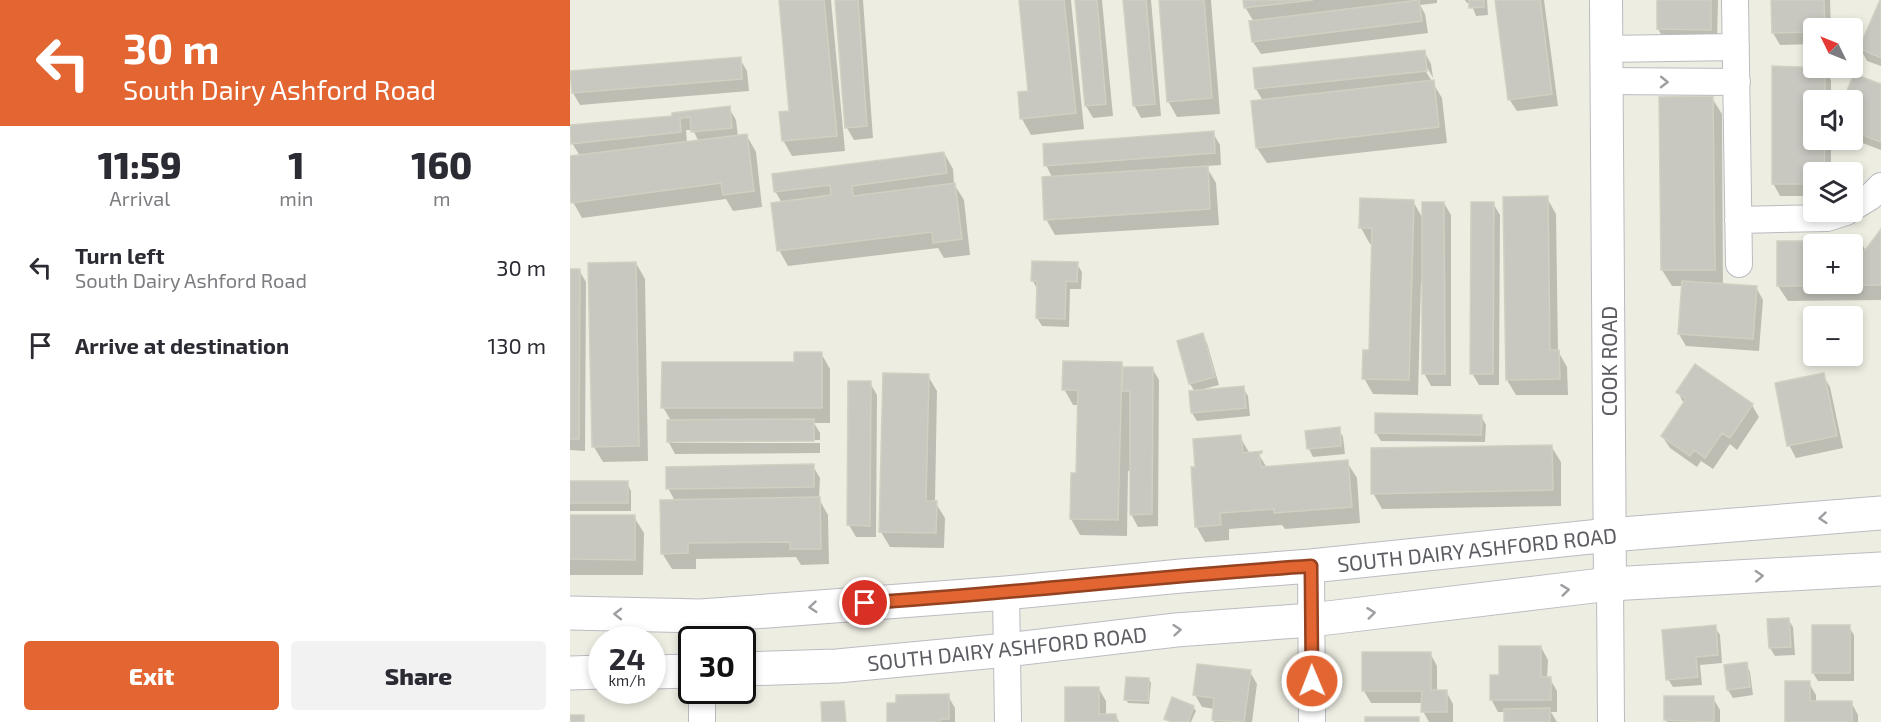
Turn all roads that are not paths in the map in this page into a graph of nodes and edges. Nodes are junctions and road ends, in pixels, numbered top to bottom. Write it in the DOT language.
graph roads {
  1 [pos="1606,0"];
  2 [pos="1735,0"];
  3 [pos="1736,47"];
  4 [pos="1605,49"];
  5 [pos="1606,81"];
  6 [pos="1737,82"];
  7 [pos="1881,186"];
  8 [pos="1863,201"];
  9 [pos="1803,219"];
  10 [pos="1738,220"];
  11 [pos="1739,264"];
  12 [pos="1881,513"];
  13 [pos="1610,535"];
  14 [pos="1311,566"];
  15 [pos="1881,569"];
  16 [pos="1610,584"];
  17 [pos="1006,593"];
  18 [pos="570,613"];
  19 [pos="1311,620"];
  20 [pos="684,626"];
  21 [pos="718,626"];
  22 [pos="1007,650"];
  23 [pos="756,669"];
  24 [pos="588,672"];
  25 [pos="570,673"];
  26 [pos="702,704"];
  27 [pos="702,722"];
  28 [pos="1008,722"];
  29 [pos="1312,722"];
  30 [pos="1611,722"];
  1 -- 4 [label="street, COOK ROAD"];
  2 -- 3 [label="street"];
  3 -- 4 [label="street"];
  3 -- 6 [label="street"];
  4 -- 5 [label="street, COOK ROAD"];
  5 -- 6 [label="street, one-way"];
  5 -- 13 [label="street, COOK ROAD"];
  6 -- 10 [label="street"];
  7 -- 8 [label="street"];
  9 -- 10 [label="street"];
  10 -- 11 [label="street"];
  12 -- 13 [label="main road, SOUTH DAIRY ASHFORD ROAD, one-way"];
  13 -- 14 [label="main road, SOUTH DAIRY ASHFORD ROAD"];
  13 -- 16 [label="street, COOK ROAD"];
  14 -- 17 [label="main road, SOUTH DAIRY ASHFORD ROAD"];
  14 -- 19 [label="street"];
  16 -- 15 [label="main road, SOUTH DAIRY ASHFORD ROAD, one-way"];
  19 -- 16 [label="main road, SOUTH DAIRY ASHFORD ROAD, one-way"];
  16 -- 30 [label="street, COOK ROAD"];
  17 -- 21 [label="main road, SOUTH DAIRY ASHFORD ROAD, one-way"];
  17 -- 22 [label="street"];
  20 -- 18 [label="main road, SOUTH DAIRY ASHFORD ROAD, one-way"];
  22 -- 19 [label="main road, SOUTH DAIRY ASHFORD ROAD, one-way"];
  19 -- 29 [label="street"];
  22 -- 23 [label="main road, SOUTH DAIRY ASHFORD ROAD"];
  22 -- 28 [label="street"];
  24 -- 25 [label="main road"];
  26 -- 27 [label="street"];
}
